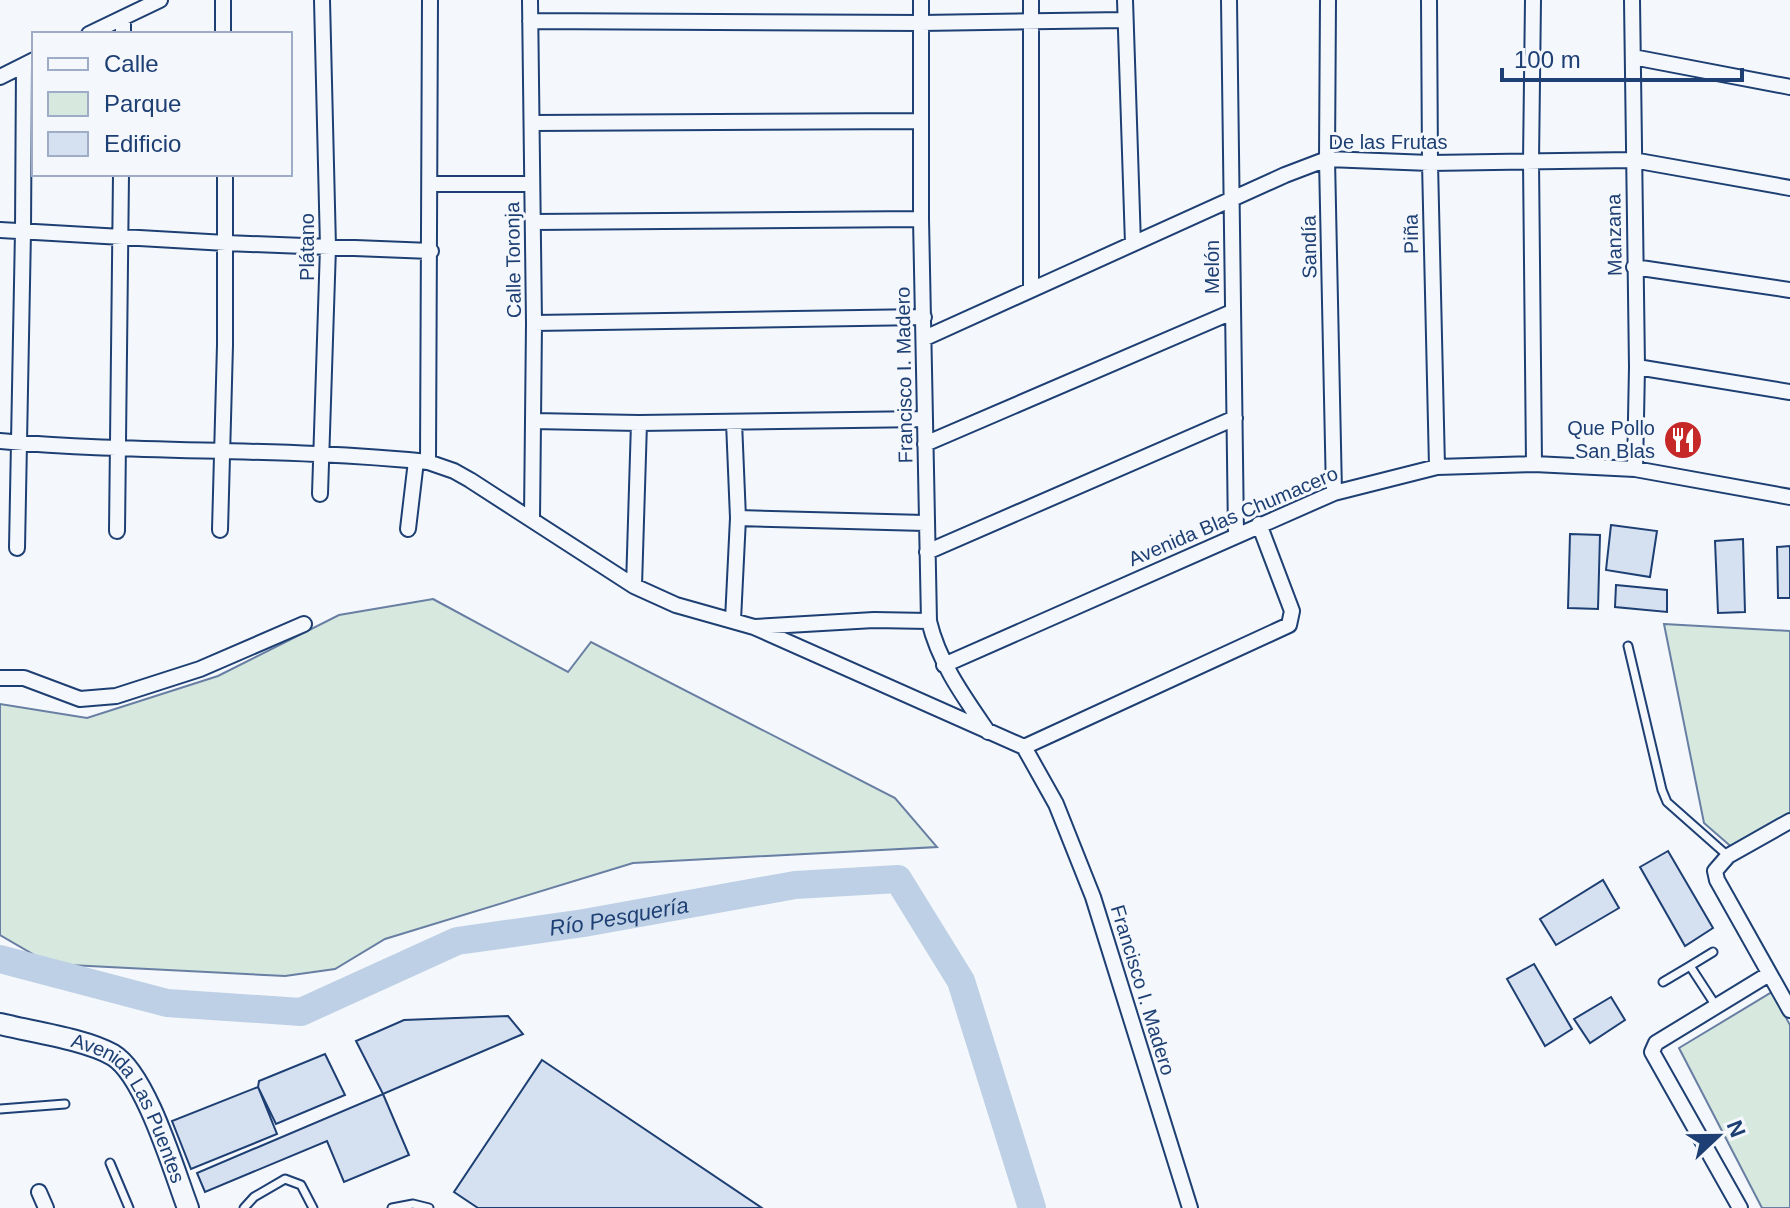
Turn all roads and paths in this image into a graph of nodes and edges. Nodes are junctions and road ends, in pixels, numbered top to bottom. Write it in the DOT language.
graph roads {
  1 [pos="160,0"];
  2 [pos="223,0"];
  3 [pos="322,0"];
  4 [pos="430,0"];
  5 [pos="530,0"];
  6 [pos="921,0"];
  7 [pos="1031,0"];
  8 [pos="1125,0"];
  9 [pos="1229,0"];
  10 [pos="1328,0"];
  11 [pos="1429,0"];
  12 [pos="1533,0"];
  13 [pos="1632,0"];
  14 [pos="123,18"];
  15 [pos="1031,20"];
  16 [pos="1125,20"];
  17 [pos="530,21"];
  18 [pos="921,23"];
  19 [pos="93,32"];
  20 [pos="123,32"];
  21 [pos="223,32"];
  22 [pos="1633,57"];
  23 [pos="29,62"];
  24 [pos="0,77"];
  25 [pos="1790,87"];
  26 [pos="921,121"];
  27 [pos="532,123"];
  28 [pos="1327,159"];
  29 [pos="1633,160"];
  30 [pos="1531,161"];
  31 [pos="1430,163"];
  32 [pos="121,176"];
  33 [pos="225,176"];
  34 [pos="431,184"];
  35 [pos="532,184"];
  36 [pos="1790,188"];
  37 [pos="1232,200"];
  38 [pos="921,219"];
  39 [pos="533,222"];
  40 [pos="0,230"];
  41 [pos="23,231"];
  42 [pos="121,236"];
  43 [pos="226,243"];
  44 [pos="1133,244"];
  45 [pos="328,247"];
  46 [pos="431,251"];
  47 [pos="1634,267"];
  48 [pos="1031,289"];
  49 [pos="1790,290"];
  50 [pos="1232,312"];
  51 [pos="924,317"];
  52 [pos="534,323"];
  53 [pos="925,338"];
  54 [pos="1637,367"];
  55 [pos="1790,392"];
  56 [pos="1235,418"];
  57 [pos="925,419"];
  58 [pos="533,421"];
  59 [pos="734,422"];
  60 [pos="639,423"];
  61 [pos="0,441"];
  62 [pos="20,443"];
  63 [pos="925,444"];
  64 [pos="118,448"];
  65 [pos="222,452"];
  66 [pos="323,453"];
  67 [pos="422,461"];
  68 [pos="1534,464"];
  69 [pos="1437,467"];
  70 [pos="1635,469"];
  71 [pos="1334,493"];
  72 [pos="320,494"];
  73 [pos="1790,497"];
  74 [pos="738,518"];
  75 [pos="532,519"];
  76 [pos="925,523"];
  77 [pos="1259,524"];
  78 [pos="408,529"];
  79 [pos="220,530"];
  80 [pos="117,531"];
  81 [pos="1236,534"];
  82 [pos="17,548"];
  83 [pos="927,552"];
  84 [pos="634,586"];
  85 [pos="733,620"];
  86 [pos="929,621"];
  87 [pos="304,624"];
  88 [pos="754,627"];
  89 [pos="1628,646"];
  90 [pos="944,665"];
  91 [pos="0,678"];
  92 [pos="989,732"];
  93 [pos="1024,747"];
  94 [pos="1790,821"];
  95 [pos="1728,856"];
  96 [pos="1713,952"];
  97 [pos="1690,966"];
  98 [pos="1769,974"];
  99 [pos="1663,982"];
  100 [pos="1716,1006"];
  101 [pos="1790,1010"];
  102 [pos="0,1024"];
  103 [pos="65,1104"];
  104 [pos="0,1109"];
  105 [pos="110,1163"];
  106 [pos="39,1192"];
  107 [pos="46,1208"];
  108 [pos="129,1208"];
  109 [pos="188,1208"];
  110 [pos="244,1208"];
  111 [pos="313,1208"];
  112 [pos="392,1208"];
  113 [pos="429,1208"];
  114 [pos="1190,1208"];
  115 [pos="1740,1208"];
  1 -- 14 [label="street"];
  2 -- 21 [label="street"];
  3 -- 45 [label="street, Plátano"];
  4 -- 34 [label="street"];
  5 -- 17 [label="street, Calle Toronja"];
  6 -- 18 [label="street, Francisco I. Madero"];
  7 -- 15 [label="street"];
  8 -- 16 [label="street"];
  9 -- 37 [label="street, Melón"];
  10 -- 28 [label="street, Sandía"];
  11 -- 31 [label="street, Piña"];
  12 -- 30 [label="street"];
  13 -- 22 [label="street, Manzana"];
  14 -- 19 [label="street"];
  14 -- 20 [label="street"];
  15 -- 16 [label="street"];
  15 -- 18 [label="street"];
  15 -- 48 [label="street"];
  16 -- 44 [label="street"];
  17 -- 18 [label="street"];
  17 -- 27 [label="street, Calle Toronja"];
  18 -- 26 [label="street, Francisco I. Madero"];
  22 -- 25 [label="street"];
  22 -- 29 [label="street, Manzana"];
  23 -- 24 [label="street"];
  23 -- 41 [label="street"];
  26 -- 27 [label="street"];
  26 -- 38 [label="street, Francisco I. Madero"];
  27 -- 35 [label="street, Calle Toronja"];
  28 -- 31 [label="street, De las Frutas"];
  28 -- 37 [label="street, De las Frutas"];
  28 -- 71 [label="street, Sandía"];
  29 -- 30 [label="street, De las Frutas"];
  29 -- 36 [label="street, De las Frutas"];
  29 -- 47 [label="street, Manzana"];
  30 -- 31 [label="street, De las Frutas"];
  30 -- 68 [label="street"];
  31 -- 69 [label="street, Piña"];
  32 -- 42 [label="street"];
  33 -- 43 [label="street"];
  34 -- 35 [label="street"];
  34 -- 46 [label="street"];
  35 -- 39 [label="street, Calle Toronja"];
  37 -- 44 [label="street, De las Frutas"];
  37 -- 50 [label="street, Melón"];
  38 -- 39 [label="street"];
  38 -- 51 [label="street, Francisco I. Madero"];
  39 -- 52 [label="street, Calle Toronja"];
  40 -- 41 [label="street"];
  41 -- 42 [label="street"];
  41 -- 62 [label="street"];
  42 -- 43 [label="street"];
  42 -- 64 [label="street"];
  43 -- 45 [label="street"];
  43 -- 65 [label="street"];
  44 -- 48 [label="street, De las Frutas"];
  45 -- 46 [label="street"];
  45 -- 66 [label="street, Plátano"];
  46 -- 67 [label="street"];
  47 -- 49 [label="street"];
  47 -- 54 [label="street, Manzana"];
  48 -- 53 [label="street, De las Frutas"];
  50 -- 56 [label="street, Melón"];
  50 -- 63 [label="street"];
  51 -- 52 [label="street"];
  51 -- 53 [label="street, Francisco I. Madero"];
  52 -- 58 [label="street, Calle Toronja"];
  53 -- 57 [label="street, Francisco I. Madero"];
  54 -- 55 [label="street"];
  54 -- 70 [label="street, Manzana"];
  56 -- 81 [label="street, Melón"];
  56 -- 83 [label="street"];
  57 -- 59 [label="street"];
  57 -- 63 [label="street, Francisco I. Madero"];
  58 -- 60 [label="street"];
  58 -- 75 [label="street, Calle Toronja"];
  59 -- 60 [label="street"];
  59 -- 74 [label="street"];
  60 -- 84 [label="street"];
  61 -- 62 [label="street"];
  62 -- 64 [label="street"];
  62 -- 82 [label="street"];
  63 -- 76 [label="street, Francisco I. Madero"];
  64 -- 65 [label="street"];
  64 -- 80 [label="street"];
  65 -- 66 [label="street"];
  65 -- 79 [label="street"];
  66 -- 67 [label="street"];
  66 -- 72 [label="street, Plátano"];
  67 -- 75 [label="street"];
  67 -- 78 [label="street"];
  68 -- 69 [label="street, Avenida Blas Chumacero"];
  68 -- 70 [label="street, Avenida Blas Chumacero"];
  69 -- 71 [label="street, Avenida Blas Chumacero"];
  70 -- 73 [label="street, Avenida Blas Chumacero"];
  71 -- 77 [label="street, Avenida Blas Chumacero"];
  74 -- 76 [label="street"];
  74 -- 85 [label="street"];
  75 -- 84 [label="street"];
  76 -- 83 [label="street, Francisco I. Madero"];
  77 -- 81 [label="street, Avenida Blas Chumacero"];
  77 -- 93 [label="street"];
  81 -- 90 [label="street, Avenida Blas Chumacero"];
  83 -- 86 [label="street, Francisco I. Madero"];
  84 -- 85 [label="street"];
  85 -- 88 [label="street"];
  86 -- 88 [label="street"];
  86 -- 90 [label="street, Francisco I. Madero"];
  87 -- 91 [label="street"];
  88 -- 92 [label="street"];
  89 -- 95 [label="lane"];
  90 -- 92 [label="street, Francisco I. Madero"];
  92 -- 93 [label="street"];
  93 -- 114 [label="street, Francisco I. Madero"];
  94 -- 95 [label="street"];
  95 -- 98 [label="street"];
  96 -- 97 [label="lane"];
  97 -- 99 [label="lane"];
  97 -- 100 [label="lane"];
  98 -- 100 [label="street"];
  98 -- 101 [label="street"];
  100 -- 115 [label="street"];
  102 -- 109 [label="street, Avenida Las Puentes"];
  103 -- 104 [label="lane"];
  105 -- 108 [label="lane"];
  106 -- 107 [label="street"];
  110 -- 111 [label="lane"];
  112 -- 113 [label="lane"];
}
